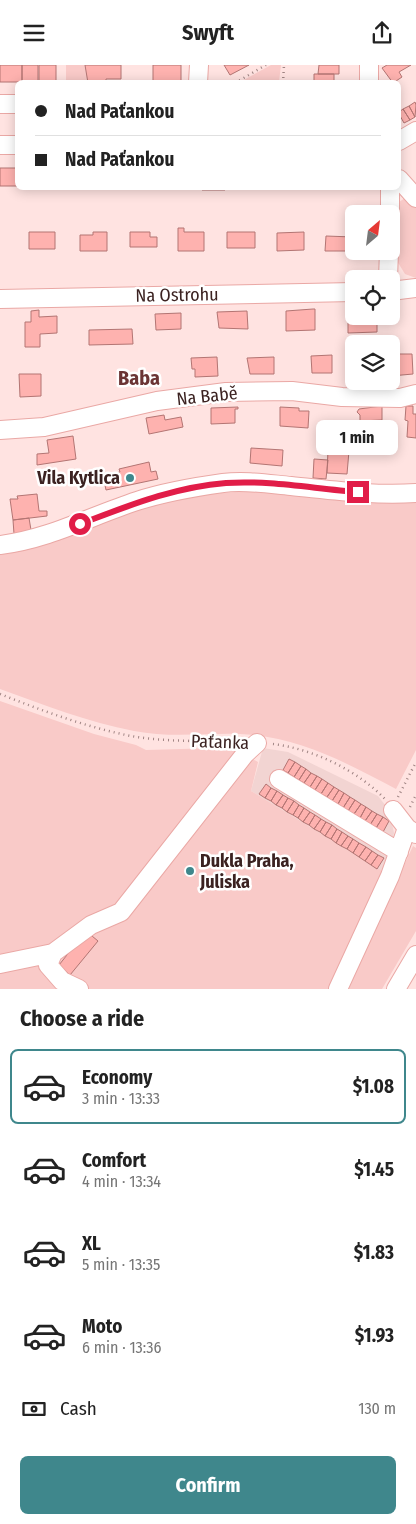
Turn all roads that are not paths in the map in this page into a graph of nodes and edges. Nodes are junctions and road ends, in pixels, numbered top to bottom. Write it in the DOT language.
graph roads {
  1 [pos="199,65"];
  2 [pos="369,65"];
  3 [pos="198,80"];
  4 [pos="369,80"];
  5 [pos="0,104"];
  6 [pos="15,104"];
  7 [pos="416,131"];
  8 [pos="401,140"];
  9 [pos="0,145"];
  10 [pos="15,145"];
  11 [pos="401,181"];
  12 [pos="390,190"];
  13 [pos="416,198"];
  14 [pos="390,205"];
  15 [pos="416,288"];
  16 [pos="400,290"];
  17 [pos="345,292"];
  18 [pos="0,299"];
  19 [pos="416,394"];
  20 [pos="0,430"];
  21 [pos="416,493"];
  22 [pos="0,545"];
  23 [pos="257,743"];
  24 [pos="279,779"];
  25 [pos="393,810"];
  26 [pos="412,831"];
  27 [pos="399,852"];
  28 [pos="53,953"];
  29 [pos="416,955"];
  30 [pos="0,964"];
  31 [pos="79,989"];
  32 [pos="338,989"];
  33 [pos="396,989"];
  1 -- 3 [label="street"];
  2 -- 4 [label="street"];
  5 -- 6 [label="street"];
  7 -- 8 [label="street"];
  9 -- 10 [label="street"];
  11 -- 13 [label="street"];
  12 -- 14 [label="street"];
  15 -- 16 [label="street"];
  17 -- 18 [label="street, Na Ostrohu"];
  19 -- 20 [label="street, Na Babě"];
  21 -- 22 [label="street"];
  23 -- 28 [label="street"];
  24 -- 27 [label="street"];
  25 -- 26 [label="street"];
  26 -- 27 [label="street"];
  27 -- 32 [label="street"];
  28 -- 30 [label="street"];
  28 -- 31 [label="street"];
  29 -- 33 [label="street"];
}
